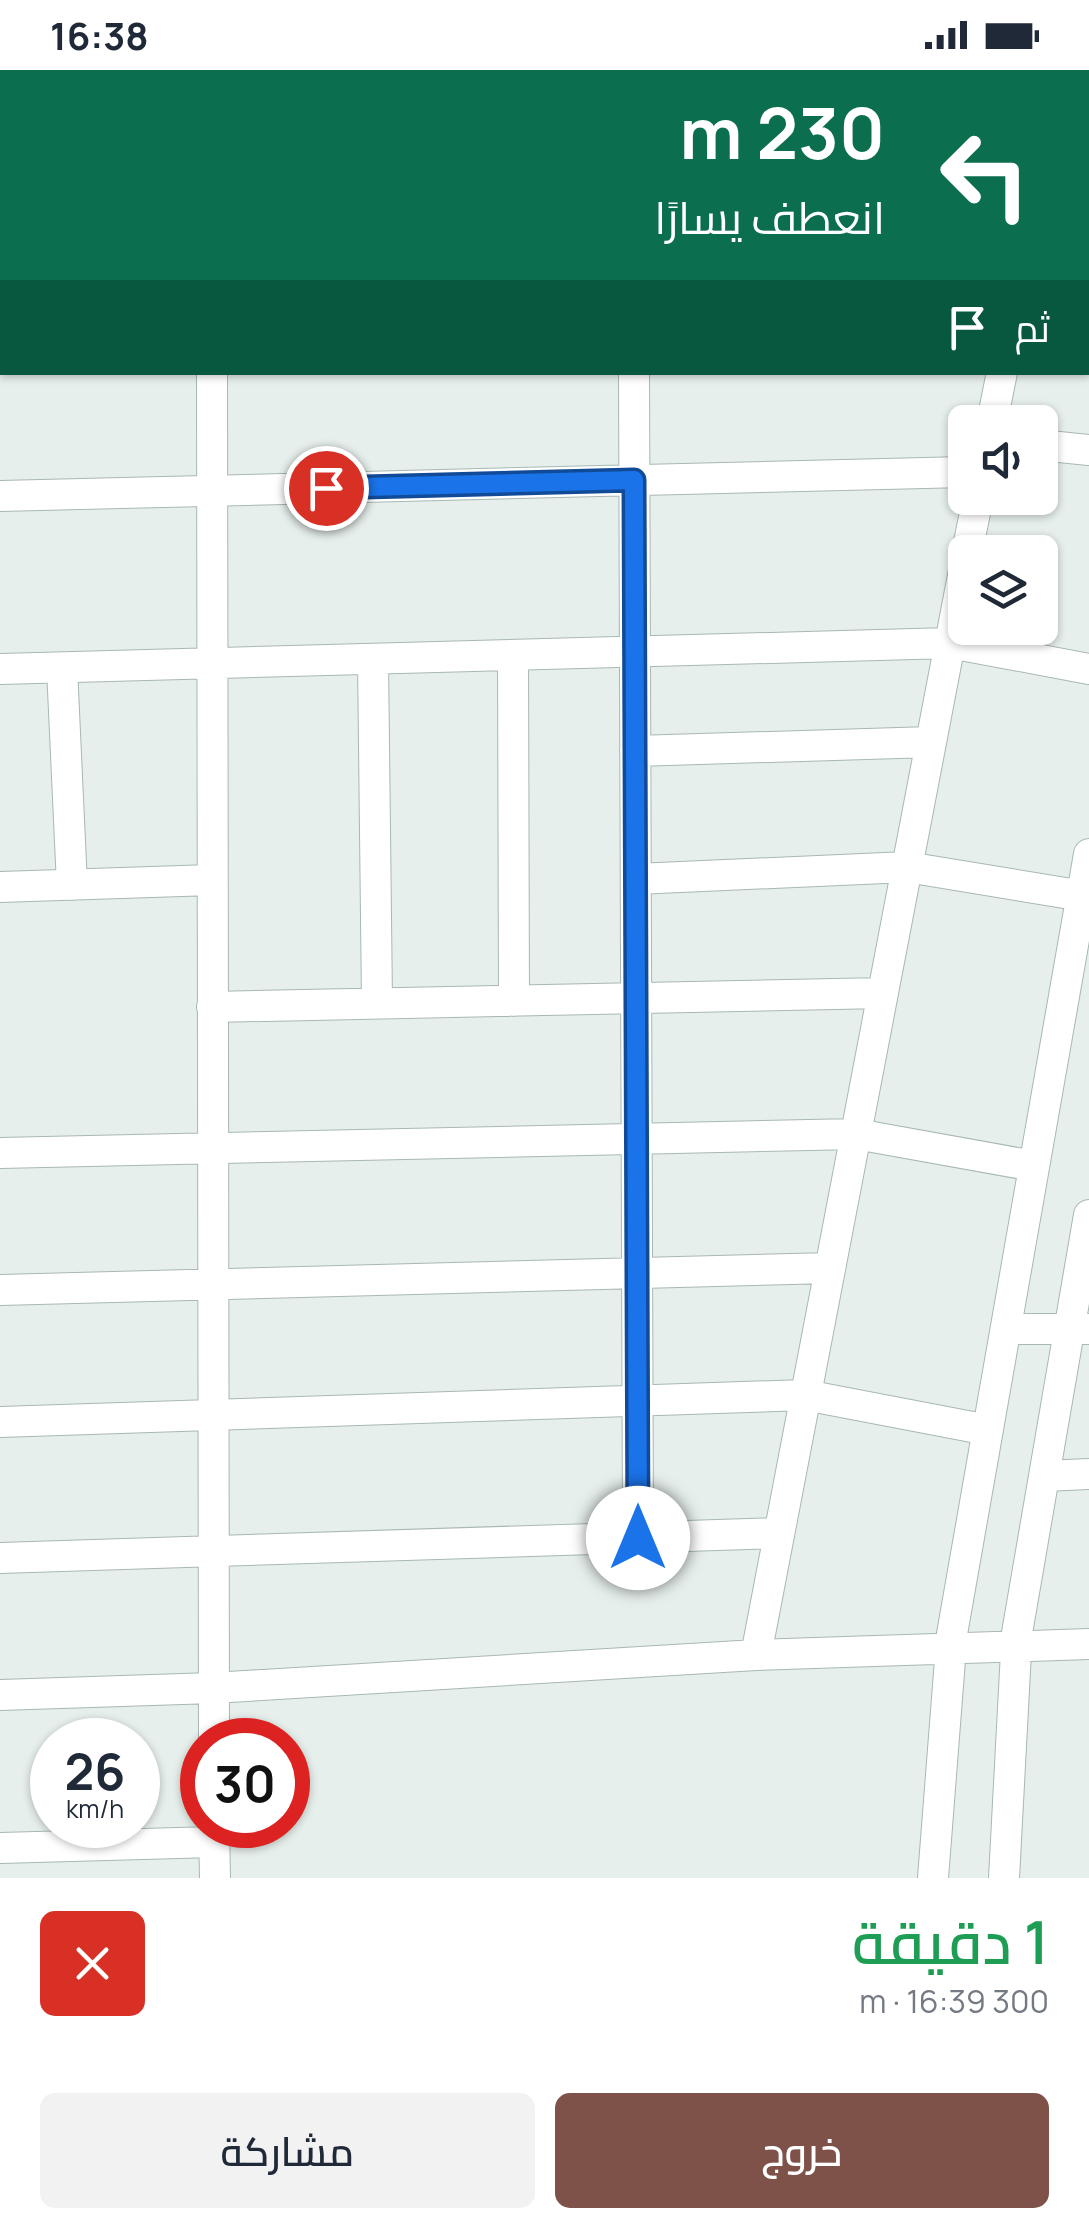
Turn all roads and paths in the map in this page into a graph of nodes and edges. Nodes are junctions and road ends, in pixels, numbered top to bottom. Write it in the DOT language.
graph roads {
  1 [pos="212,375"];
  2 [pos="634,375"];
  3 [pos="1001,375"];
  4 [pos="995,405"];
  5 [pos="1058,447"];
  6 [pos="1089,450"];
  7 [pos="948,472"];
  8 [pos="634,480"];
  9 [pos="211,491"];
  10 [pos="0,496"];
  11 [pos="948,643"];
  12 [pos="950,645"];
  13 [pos="961,645"];
  14 [pos="635,651"];
  15 [pos="513,655"];
  16 [pos="373,659"];
  17 [pos="212,664"];
  18 [pos="62,668"];
  19 [pos="0,669"];
  20 [pos="1089,669"];
  21 [pos="931,742"];
  22 [pos="635,751"];
  23 [pos="1089,854"];
  24 [pos="907,867"];
  25 [pos="636,879"];
  26 [pos="212,880"];
  27 [pos="72,885"];
  28 [pos="0,887"];
  29 [pos="1085,898"];
  30 [pos="883,993"];
  31 [pos="636,998"];
  32 [pos="514,1001"];
  33 [pos="377,1004"];
  34 [pos="212,1007"];
  35 [pos="856,1134"];
  36 [pos="636,1139"];
  37 [pos="212,1148"];
  38 [pos="0,1153"];
  39 [pos="1034,1166"];
  40 [pos="1089,1214"];
  41 [pos="830,1268"];
  42 [pos="637,1273"];
  43 [pos="212,1284"];
  44 [pos="0,1290"];
  45 [pos="1006,1329"];
  46 [pos="1079,1329"];
  47 [pos="805,1396"];
  48 [pos="637,1401"];
  49 [pos="213,1416"];
  50 [pos="0,1422"];
  51 [pos="988,1430"];
  52 [pos="1089,1474"];
  53 [pos="1044,1476"];
  54 [pos="779,1533"];
  55 [pos="638,1538"];
  56 [pos="213,1552"];
  57 [pos="0,1558"];
  58 [pos="1089,1644"];
  59 [pos="1016,1647"];
  60 [pos="952,1648"];
  61 [pos="756,1655"];
  62 [pos="214,1688"];
  63 [pos="0,1694"];
  64 [pos="214,1718"];
  65 [pos="180,1835"];
  66 [pos="0,1848"];
  67 [pos="214,1848"];
  68 [pos="214,1878"];
  69 [pos="933,1878"];
  70 [pos="1004,1878"];
  1 -- 9 [label="street"];
  2 -- 8 [label="street"];
  3 -- 4 [label="street"];
  5 -- 6 [label="street"];
  7 -- 8 [label="street"];
  8 -- 9 [label="street"];
  8 -- 14 [label="street"];
  9 -- 10 [label="street"];
  9 -- 17 [label="street"];
  11 -- 14 [label="street"];
  12 -- 21 [label="street"];
  13 -- 20 [label="street"];
  14 -- 15 [label="street"];
  14 -- 22 [label="street"];
  15 -- 16 [label="street"];
  15 -- 32 [label="street"];
  16 -- 17 [label="street"];
  16 -- 33 [label="street"];
  17 -- 18 [label="street"];
  17 -- 26 [label="street"];
  18 -- 19 [label="street"];
  18 -- 27 [label="street"];
  21 -- 22 [label="street"];
  21 -- 24 [label="street"];
  22 -- 25 [label="street"];
  23 -- 29 [label="street"];
  24 -- 25 [label="street"];
  24 -- 29 [label="street"];
  24 -- 30 [label="street"];
  25 -- 31 [label="street"];
  26 -- 27 [label="street"];
  26 -- 34 [label="street"];
  27 -- 28 [label="street"];
  29 -- 39 [label="street"];
  30 -- 31 [label="street"];
  30 -- 35 [label="street"];
  31 -- 32 [label="street"];
  31 -- 36 [label="street"];
  32 -- 33 [label="street"];
  33 -- 34 [label="street"];
  34 -- 37 [label="street"];
  35 -- 36 [label="street"];
  35 -- 39 [label="street"];
  35 -- 41 [label="street"];
  36 -- 37 [label="street"];
  36 -- 42 [label="street"];
  37 -- 38 [label="street"];
  37 -- 43 [label="street"];
  39 -- 45 [label="street"];
  40 -- 46 [label="street"];
  41 -- 42 [label="street"];
  41 -- 47 [label="street"];
  42 -- 43 [label="street"];
  42 -- 48 [label="street"];
  43 -- 44 [label="street"];
  43 -- 49 [label="street"];
  45 -- 46 [label="street"];
  45 -- 51 [label="street"];
  46 -- 53 [label="street"];
  47 -- 48 [label="street"];
  47 -- 51 [label="street"];
  47 -- 54 [label="street"];
  48 -- 49 [label="street"];
  48 -- 55 [label="street"];
  49 -- 50 [label="street"];
  49 -- 56 [label="street"];
  51 -- 60 [label="street"];
  52 -- 53 [label="street"];
  53 -- 59 [label="street"];
  54 -- 55 [label="street"];
  54 -- 61 [label="street"];
  55 -- 56 [label="street"];
  56 -- 57 [label="street"];
  56 -- 62 [label="street"];
  58 -- 59 [label="street"];
  59 -- 60 [label="street"];
  59 -- 70 [label="street"];
  60 -- 61 [label="street"];
  60 -- 69 [label="street"];
  61 -- 62 [label="street"];
  62 -- 63 [label="street"];
  62 -- 64 [label="street"];
  65 -- 66 [label="street"];
  67 -- 68 [label="street"];
}
